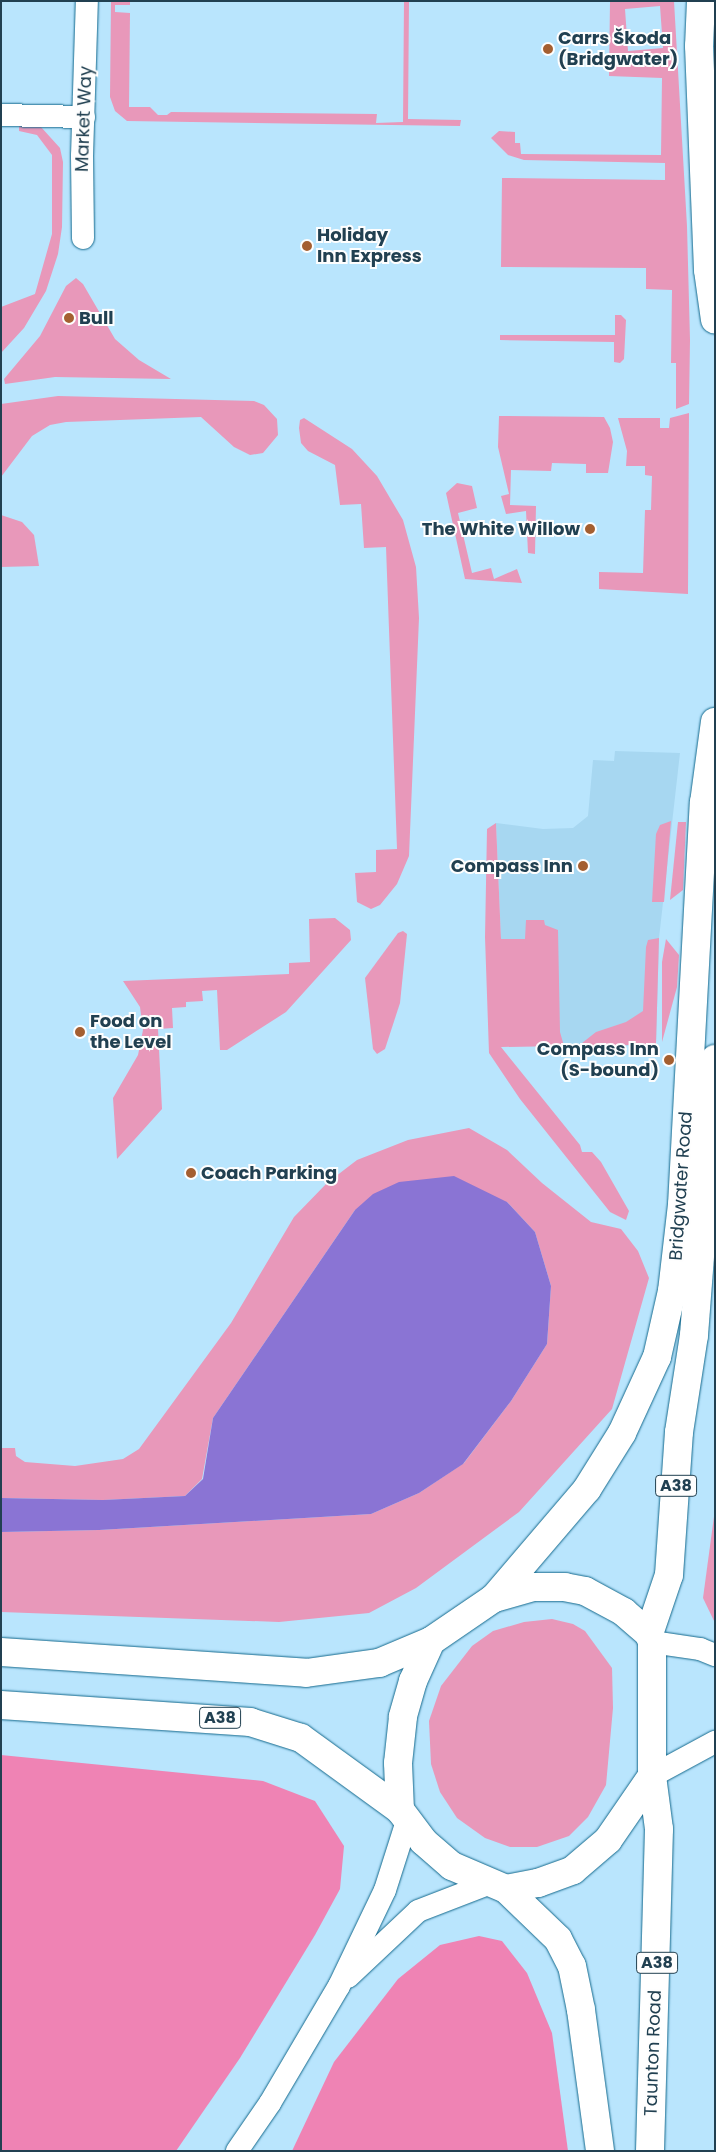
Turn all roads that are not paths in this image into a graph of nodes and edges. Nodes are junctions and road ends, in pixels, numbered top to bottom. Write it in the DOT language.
graph roads {
  1 [pos="87,1"];
  2 [pos="701,1"];
  3 [pos="712,1"];
  4 [pos="715,15"];
  5 [pos="1,115"];
  6 [pos="84,117"];
  7 [pos="83,238"];
  8 [pos="715,320"];
  9 [pos="715,722"];
  10 [pos="715,1059"];
  11 [pos="494,1598"];
  12 [pos="651,1638"];
  13 [pos="431,1641"];
  14 [pos="1,1652"];
  15 [pos="715,1655"];
  16 [pos="1,1705"];
  17 [pos="715,1742"];
  18 [pos="652,1776"];
  19 [pos="403,1816"];
  20 [pos="497,1886"];
  21 [pos="339,1986"];
  22 [pos="237,2151"];
  23 [pos="600,2151"];
  24 [pos="650,2151"];
  1 -- 6 [label="street, Market Way"];
  2 -- 8 [label="main road"];
  3 -- 4 [label="main road"];
  5 -- 6 [label="street"];
  6 -- 7 [label="street, Market Way"];
  9 -- 11 [label="main road, Bridgwater Road"];
  10 -- 12 [label="main road, Bridgwater Road / A38"];
  11 -- 12 [label="main road"];
  11 -- 13 [label="main road"];
  12 -- 15 [label="street"];
  12 -- 18 [label="main road, A38"];
  13 -- 14 [label="main road"];
  13 -- 19 [label="main road"];
  16 -- 19 [label="main road, A38"];
  17 -- 18 [label="street"];
  18 -- 20 [label="main road"];
  18 -- 24 [label="main road, Taunton Road / A38"];
  19 -- 20 [label="main road, A38"];
  19 -- 21 [label="street"];
  20 -- 21 [label="street"];
  20 -- 23 [label="main road, A38"];
  21 -- 22 [label="street"];
}
